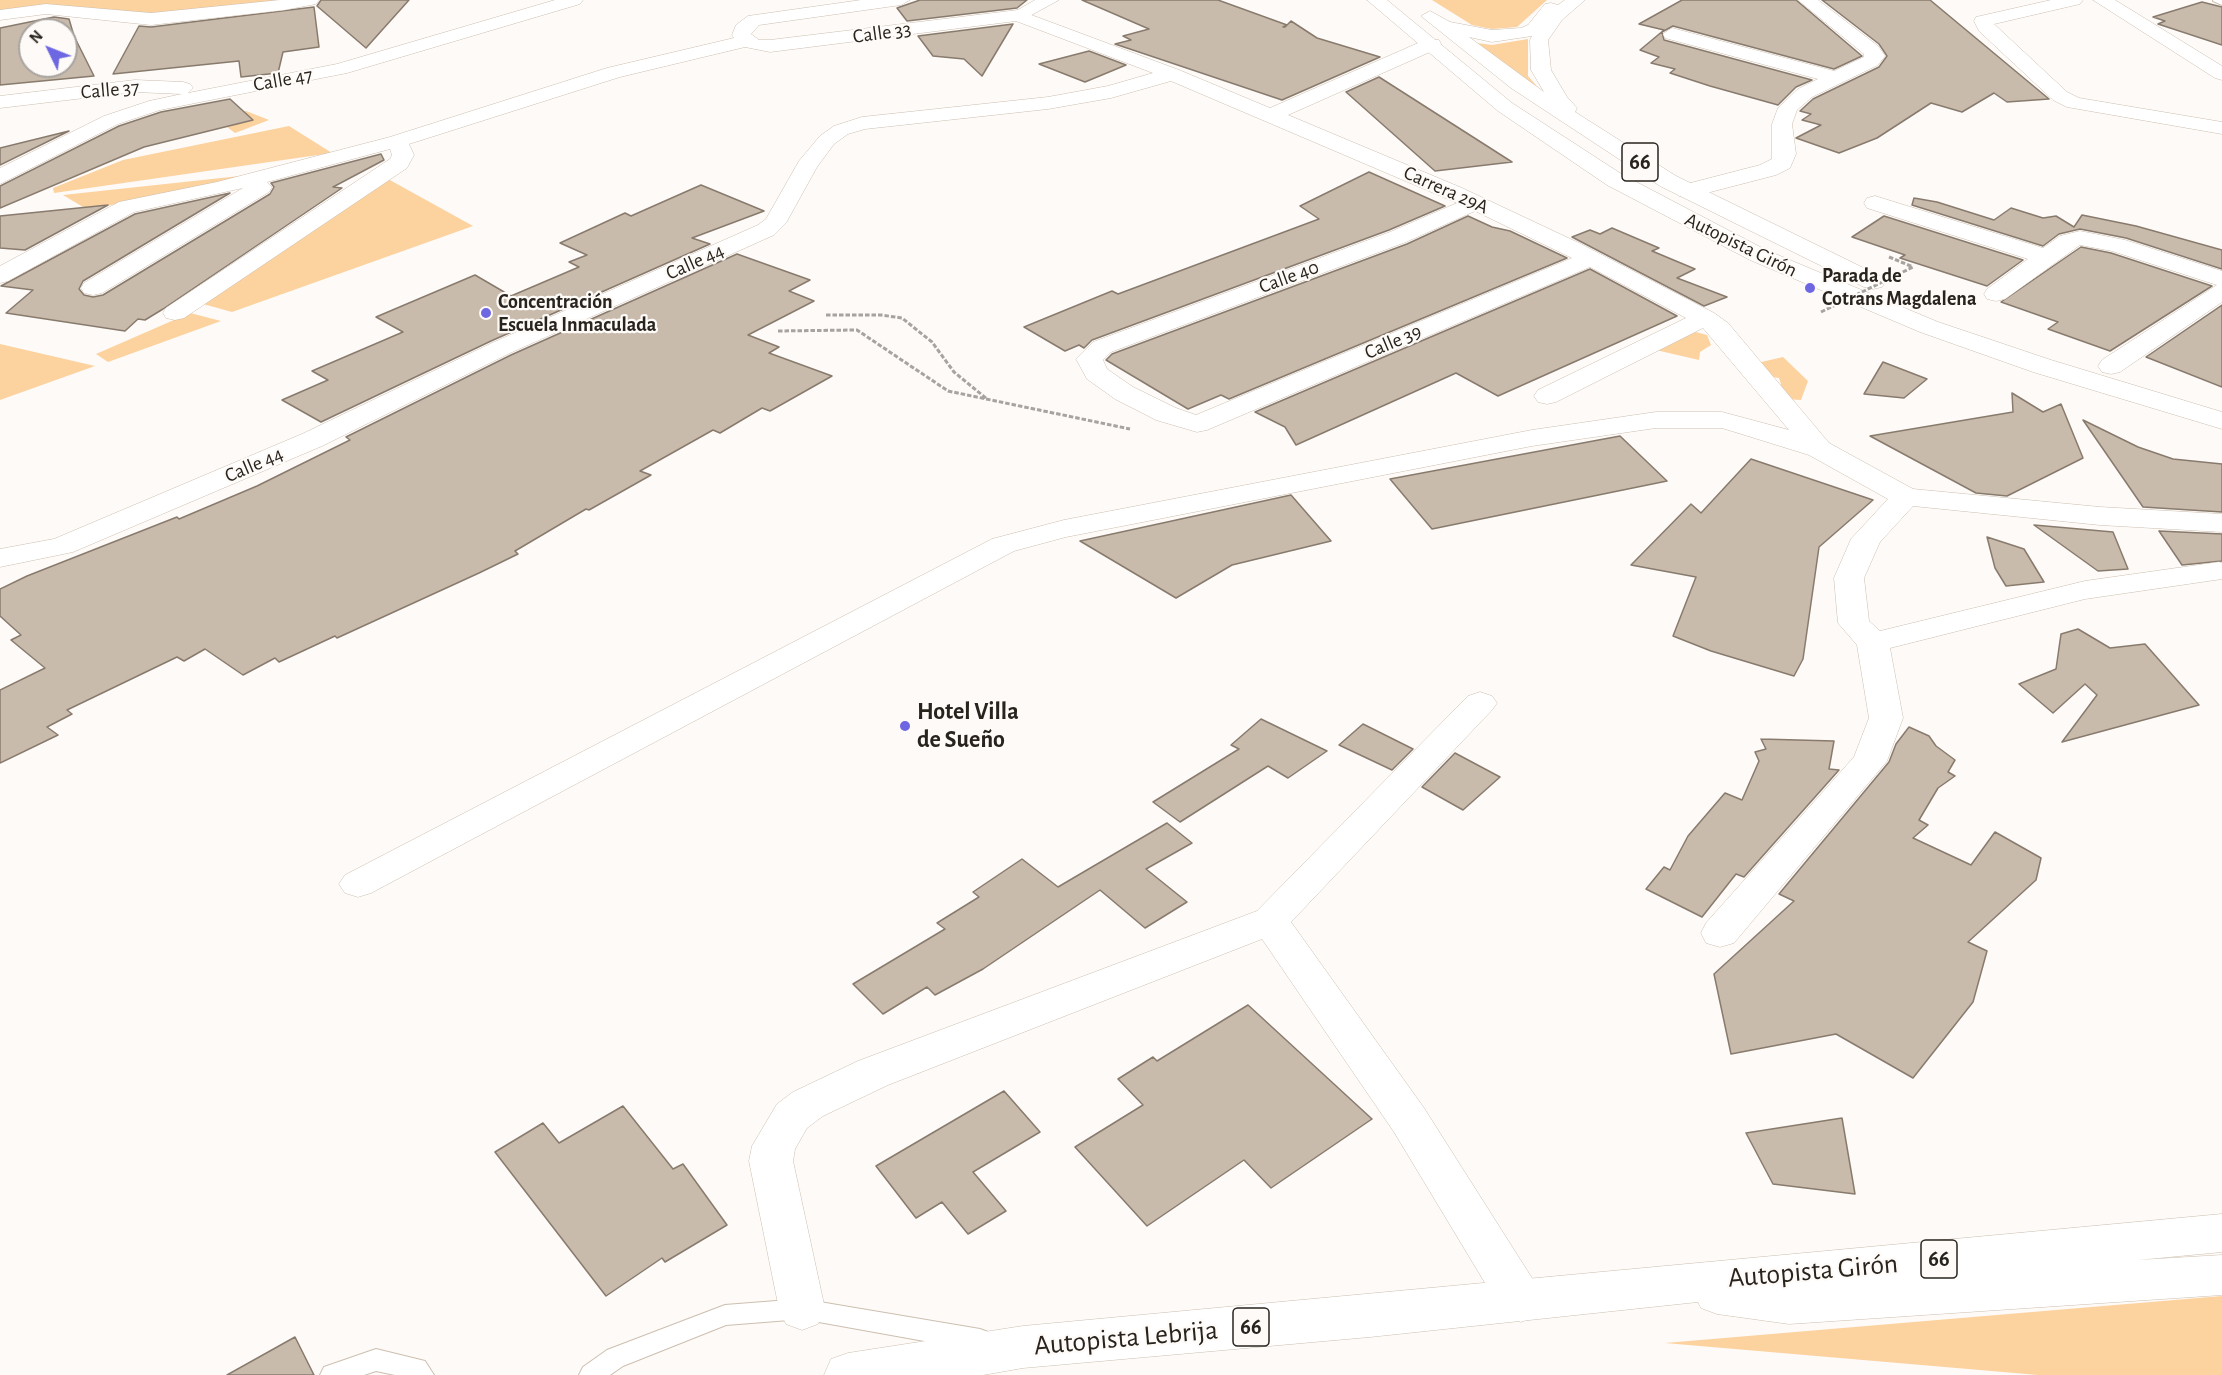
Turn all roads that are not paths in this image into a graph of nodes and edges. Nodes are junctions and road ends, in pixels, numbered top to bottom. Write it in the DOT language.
graph roads {
  1 [pos="310,0"];
  2 [pos="574,0"];
  3 [pos="901,0"];
  4 [pos="1050,0"];
  5 [pos="1376,0"];
  6 [pos="1561,0"];
  7 [pos="1576,0"];
  8 [pos="1807,0"];
  9 [pos="2074,0"];
  10 [pos="2102,0"];
  11 [pos="2217,1"];
  12 [pos="2222,2"];
  13 [pos="1413,5"];
  14 [pos="0,15"];
  15 [pos="1018,15"];
  16 [pos="1445,27"];
  17 [pos="1672,34"];
  18 [pos="747,41"];
  19 [pos="1432,44"];
  20 [pos="1172,74"];
  21 [pos="2222,74"];
  22 [pos="1837,78"];
  23 [pos="221,90"];
  24 [pos="0,102"];
  25 [pos="1272,115"];
  26 [pos="2222,128"];
  27 [pos="1595,134"];
  28 [pos="397,141"];
  29 [pos="293,168"];
  30 [pos="0,177"];
  31 [pos="1687,191"];
  32 [pos="1475,203"];
  33 [pos="1875,204"];
  34 [pos="2046,257"];
  35 [pos="1589,259"];
  36 [pos="0,276"];
  37 [pos="2222,279"];
  38 [pos="93,288"];
  39 [pos="2222,291"];
  40 [pos="1996,294"];
  41 [pos="175,313"];
  42 [pos="1705,318"];
  43 [pos="2111,366"];
  44 [pos="1547,396"];
  45 [pos="2222,398"];
  46 [pos="2222,422"];
  47 [pos="1197,424"];
  48 [pos="1819,449"];
  49 [pos="1906,497"];
  50 [pos="2222,523"];
  51 [pos="0,558"];
  52 [pos="2219,571"];
  53 [pos="1874,642"];
  54 [pos="1480,703"];
  55 [pos="358,884"];
  56 [pos="1270,921"];
  57 [pos="1720,933"];
  58 [pos="2222,1233"];
  59 [pos="2222,1275"];
  60 [pos="1656,1286"];
  61 [pos="1521,1301"];
  62 [pos="802,1309"];
  63 [pos="1023,1347"];
  64 [pos="332,1375"];
  65 [pos="422,1375"];
  66 [pos="591,1375"];
  67 [pos="848,1375"];
  1 -- 14 [label="main road"];
  2 -- 23 [label="main road, Calle 47"];
  3 -- 18 [label="main road"];
  4 -- 15 [label="main road"];
  5 -- 19 [label="main road, Autopista Girón / 66"];
  6 -- 16 [label="main road"];
  7 -- 27 [label="main road"];
  8 -- 22 [label="main road"];
  9 -- 26 [label="main road"];
  10 -- 21 [label="main road"];
  11 -- 12 [label="lane"];
  13 -- 16 [label="main road, Autopista Girón / 66"];
  15 -- 18 [label="main road, Calle 33"];
  15 -- 20 [label="main road, Carrera 29A"];
  16 -- 27 [label="main road, Autopista Girón / 66"];
  17 -- 22 [label="main road"];
  18 -- 28 [label="main road"];
  19 -- 25 [label="main road"];
  19 -- 46 [label="main road, Autopista Girón / 66"];
  20 -- 25 [label="main road, Carrera 29A"];
  20 -- 51 [label="main road, Calle 44"];
  22 -- 31 [label="main road"];
  23 -- 24 [label="main road, Calle 37"];
  23 -- 30 [label="main road, Calle 47"];
  25 -- 32 [label="main road, Carrera 29A"];
  27 -- 31 [label="main road, Autopista Girón / 66"];
  28 -- 29 [label="main road"];
  28 -- 41 [label="main road"];
  29 -- 36 [label="main road"];
  29 -- 38 [label="main road"];
  31 -- 43 [label="main road, Autopista Girón / 66"];
  32 -- 35 [label="main road, Carrera 29A"];
  32 -- 47 [label="main road, Calle 40"];
  33 -- 34 [label="main road"];
  34 -- 37 [label="main road"];
  34 -- 40 [label="main road"];
  35 -- 42 [label="main road, Carrera 29A"];
  35 -- 47 [label="main road, Calle 39"];
  39 -- 43 [label="main road"];
  42 -- 44 [label="main road"];
  42 -- 48 [label="main road, Carrera 29A"];
  43 -- 45 [label="main road, Autopista Girón / 66"];
  48 -- 49 [label="main road"];
  48 -- 55 [label="main road"];
  49 -- 50 [label="main road"];
  49 -- 53 [label="main road"];
  52 -- 53 [label="main road"];
  53 -- 57 [label="main road"];
  54 -- 56 [label="main road"];
  56 -- 61 [label="main road"];
  56 -- 62 [label="main road"];
  58 -- 60 [label="main road, Autopista Girón / 66"];
  59 -- 60 [label="main road"];
  60 -- 61 [label="main road, Autopista Lebrija / 66"];
  61 -- 63 [label="main road, Autopista Lebrija / 66"];
  62 -- 63 [label="lane"];
  62 -- 66 [label="lane"];
  63 -- 67 [label="main road, Autopista Lebrija / 66"];
  64 -- 65 [label="lane"];
}
